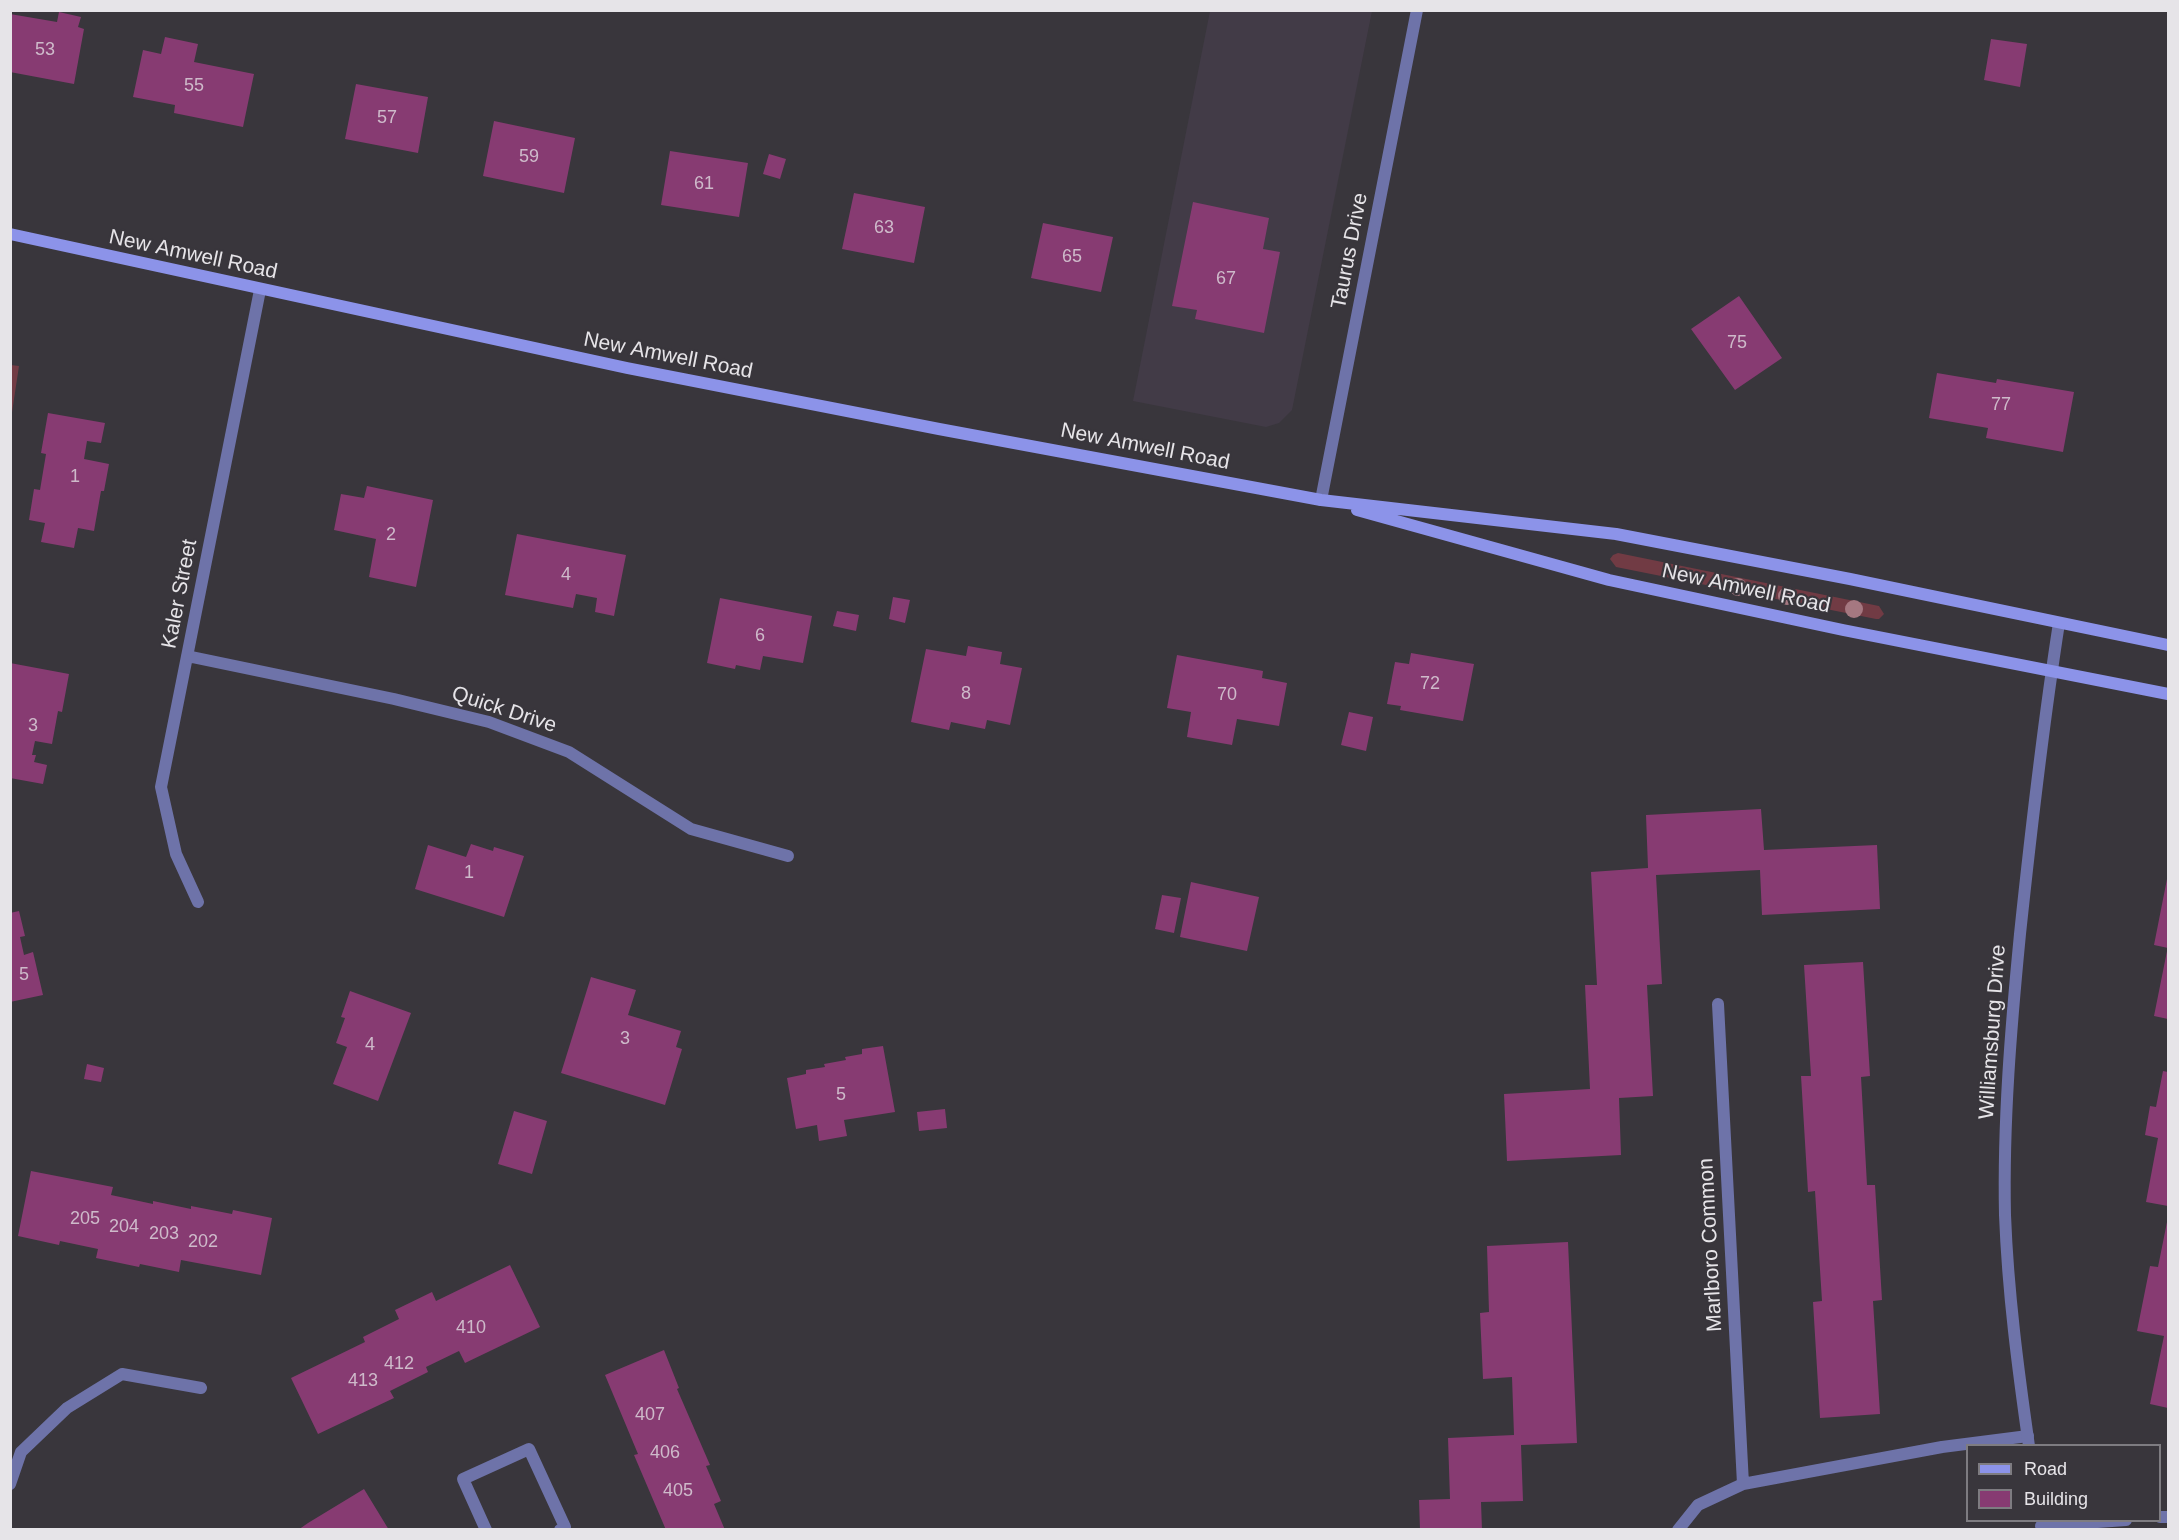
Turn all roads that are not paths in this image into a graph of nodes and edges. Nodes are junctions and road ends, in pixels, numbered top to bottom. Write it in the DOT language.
graph roads {
  1 [pos="1417,10"];
  2 [pos="10,234"];
  3 [pos="260,290"];
  4 [pos="1321,500"];
  5 [pos="2059,623"];
  6 [pos="2169,645"];
  7 [pos="188,656"];
  8 [pos="2052,670"];
  9 [pos="2169,694"];
  10 [pos="788,855"];
  11 [pos="198,902"];
  12 [pos="1718,1004"];
  13 [pos="201,1388"];
  14 [pos="2029,1441"];
  15 [pos="1986,1444"];
  16 [pos="1966,1445"];
  17 [pos="10,1484"];
  18 [pos="1743,1484"];
  19 [pos="2105,1522"];
  20 [pos="2041,1525"];
  21 [pos="486,1530"];
  22 [pos="560,1530"];
  23 [pos="1678,1530"];
  1 -- 4 [label="street, Taurus Drive"];
  2 -- 3 [label="street, New Amwell Road"];
  3 -- 4 [label="street, New Amwell Road"];
  3 -- 7 [label="street, Kaler Street"];
  4 -- 5 [label="street, New Amwell Road"];
  4 -- 8 [label="street, New Amwell Road"];
  5 -- 6 [label="street, New Amwell Road"];
  5 -- 8 [label="street, Williamsburg Drive"];
  7 -- 10 [label="street, Quick Drive"];
  7 -- 11 [label="street, Kaler Street"];
  8 -- 9 [label="street, New Amwell Road"];
  8 -- 14 [label="street, Williamsburg Drive"];
  12 -- 18 [label="street, Marlboro Common"];
  13 -- 17 [label="street"];
  14 -- 15 [label="street"];
  16 -- 18 [label="street"];
  18 -- 23 [label="street"];
  19 -- 20 [label="street"];
  21 -- 22 [label="street"];
}
